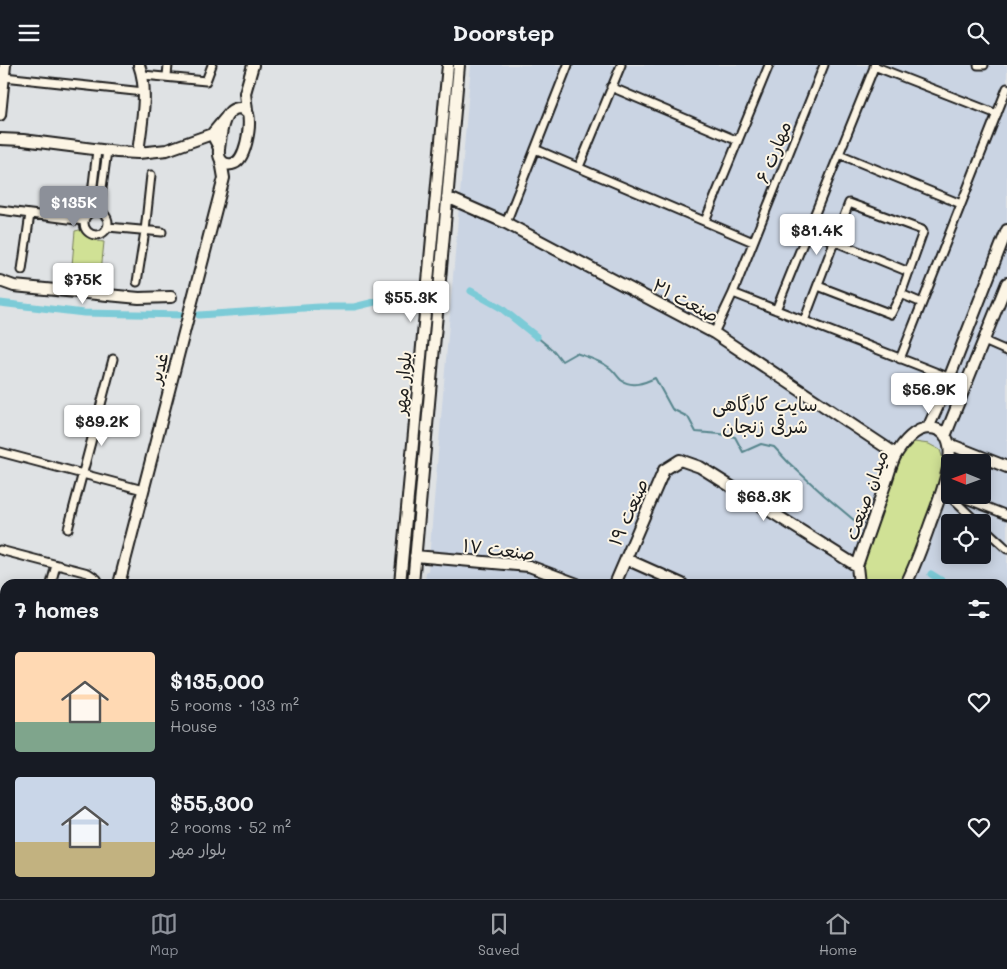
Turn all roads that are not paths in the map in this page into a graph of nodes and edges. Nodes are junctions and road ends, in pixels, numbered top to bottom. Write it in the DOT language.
graph roads {
  1 [pos="5,65"];
  2 [pos="168,65"];
  3 [pos="212,65"];
  4 [pos="252,65"];
  5 [pos="448,65"];
  6 [pos="459,65"];
  7 [pos="568,65"];
  8 [pos="620,65"];
  9 [pos="769,65"];
  10 [pos="824,65"];
  11 [pos="978,65"];
  12 [pos="984,65"];
  13 [pos="874,66"];
  14 [pos="141,70"];
  15 [pos="166,76"];
  16 [pos="4,77"];
  17 [pos="611,87"];
  18 [pos="1007,88"];
  19 [pos="144,92"];
  20 [pos="245,93"];
  21 [pos="235,108"];
  22 [pos="247,111"];
  23 [pos="996,114"];
  24 [pos="0,115"];
  25 [pos="227,116"];
  26 [pos="212,134"];
  27 [pos="0,139"];
  28 [pos="738,141"];
  29 [pos="219,149"];
  30 [pos="535,149"];
  31 [pos="102,150"];
  32 [pos="138,153"];
  33 [pos="839,154"];
  34 [pos="221,161"];
  35 [pos="233,164"];
  36 [pos="579,167"];
  37 [pos="151,175"];
  38 [pos="224,178"];
  39 [pos="447,197"];
  40 [pos="961,204"];
  41 [pos="99,210"];
  42 [pos="0,211"];
  43 [pos="90,211"];
  44 [pos="30,214"];
  45 [pos="84,221"];
  46 [pos="705,221"];
  47 [pos="506,223"];
  48 [pos="108,227"];
  49 [pos="1007,230"];
  50 [pos="145,231"];
  51 [pos="808,231"];
  52 [pos="162,232"];
  53 [pos="753,242"];
  54 [pos="834,242"];
  55 [pos="22,270"];
  56 [pos="909,272"];
  57 [pos="0,281"];
  58 [pos="137,283"];
  59 [pos="1007,283"];
  60 [pos="818,286"];
  61 [pos="733,293"];
  62 [pos="901,294"];
  63 [pos="171,297"];
  64 [pos="922,303"];
  65 [pos="776,310"];
  66 [pos="425,311"];
  67 [pos="437,313"];
  68 [pos="804,321"];
  69 [pos="714,333"];
  70 [pos="984,341"];
  71 [pos="1007,351"];
  72 [pos="114,359"];
  73 [pos="900,359"];
  74 [pos="948,377"];
  75 [pos="928,428"];
  76 [pos="947,440"];
  77 [pos="0,452"];
  78 [pos="948,454"];
  79 [pos="896,455"];
  80 [pos="1007,467"];
  81 [pos="83,474"];
  82 [pos="143,490"];
  83 [pos="941,503"];
  84 [pos="959,504"];
  85 [pos="979,504"];
  86 [pos="969,514"];
  87 [pos="1007,515"];
  88 [pos="68,529"];
  89 [pos="991,534"];
  90 [pos="1007,549"];
  91 [pos="0,550"];
  92 [pos="414,556"];
  93 [pos="626,559"];
  94 [pos="56,565"];
  95 [pos="858,566"];
  96 [pos="52,579"];
  97 [pos="97,579"];
  98 [pos="119,579"];
  99 [pos="400,579"];
  100 [pos="412,579"];
  101 [pos="564,579"];
  102 [pos="617,579"];
  103 [pos="671,579"];
  104 [pos="859,579"];
  105 [pos="908,579"];
  1 -- 16 [label="main road"];
  2 -- 15 [label="street"];
  3 -- 15 [label="street"];
  4 -- 20 [label="main road"];
  5 -- 66 [label="main road, بلوار مهر"];
  6 -- 39 [label="main road, بلوار مهر"];
  7 -- 30 [label="street"];
  8 -- 17 [label="street"];
  9 -- 28 [label="street"];
  10 -- 53 [label="street, مهارت ۶"];
  11 -- 12 [label="street"];
  13 -- 23 [label="street"];
  13 -- 33 [label="street"];
  14 -- 15 [label="street"];
  14 -- 19 [label="main road"];
  16 -- 19 [label="street"];
  16 -- 24 [label="main road"];
  17 -- 28 [label="street"];
  17 -- 36 [label="street"];
  18 -- 23 [label="street"];
  19 -- 32 [label="main road"];
  20 -- 21 [label="main road"];
  20 -- 22 [label="main road"];
  21 -- 22 [label="main road"];
  21 -- 25 [label="main road"];
  22 -- 35 [label="main road"];
  23 -- 40 [label="street"];
  25 -- 26 [label="main road"];
  25 -- 29 [label="main road"];
  26 -- 29 [label="main road"];
  26 -- 32 [label="main road"];
  27 -- 31 [label="main road"];
  28 -- 46 [label="street"];
  29 -- 34 [label="main road, غدیر"];
  30 -- 36 [label="street"];
  30 -- 47 [label="street"];
  31 -- 32 [label="main road"];
  31 -- 41 [label="street"];
  31 -- 43 [label="street"];
  33 -- 40 [label="street"];
  33 -- 51 [label="street"];
  34 -- 35 [label="main road"];
  34 -- 38 [label="main road, غدیر"];
  35 -- 38 [label="main road"];
  36 -- 46 [label="street"];
  37 -- 50 [label="street"];
  38 -- 82 [label="main road, غدیر"];
  39 -- 47 [label="main road, صنعت ۲۱"];
  39 -- 67 [label="main road, بلوار مهر"];
  40 -- 64 [label="street"];
  41 -- 43 [label="street"];
  41 -- 48 [label="street"];
  42 -- 44 [label="street"];
  43 -- 45 [label="street"];
  44 -- 45 [label="street"];
  44 -- 55 [label="street"];
  45 -- 48 [label="street"];
  46 -- 53 [label="street"];
  47 -- 69 [label="main road, صنعت ۲۱"];
  48 -- 50 [label="street"];
  49 -- 74 [label="main road"];
  50 -- 52 [label="street"];
  50 -- 58 [label="street"];
  51 -- 54 [label="street"];
  51 -- 65 [label="street"];
  53 -- 61 [label="street, مهارت ۶"];
  54 -- 56 [label="street"];
  54 -- 56 [label="street"];
  54 -- 60 [label="street"];
  56 -- 62 [label="street"];
  57 -- 63 [label="main road"];
  59 -- 70 [label="main road"];
  60 -- 62 [label="street"];
  60 -- 68 [label="street"];
  61 -- 65 [label="street"];
  61 -- 69 [label="street, مهارت ۶"];
  62 -- 64 [label="street"];
  64 -- 73 [label="street"];
  65 -- 68 [label="street"];
  66 -- 67 [label="main road"];
  66 -- 99 [label="main road, بلوار مهر"];
  67 -- 92 [label="main road, بلوار مهر"];
  68 -- 73 [label="street"];
  69 -- 79 [label="main road, صنعت ۲۱"];
  70 -- 71 [label="street"];
  70 -- 76 [label="main road"];
  72 -- 81 [label="street"];
  73 -- 74 [label="street"];
  74 -- 75 [label="main road"];
  75 -- 76 [label="main road"];
  75 -- 79 [label="main road, میدان صنعت"];
  76 -- 78 [label="main road"];
  76 -- 80 [label="main road"];
  77 -- 81 [label="street"];
  79 -- 95 [label="main road, میدان صنعت"];
  81 -- 82 [label="street"];
  81 -- 88 [label="street"];
  82 -- 98 [label="main road, غدیر"];
  83 -- 105 [label="main road"];
  84 -- 86 [label="street"];
  85 -- 87 [label="street"];
  89 -- 90 [label="street"];
  91 -- 94 [label="street"];
  92 -- 100 [label="main road, بلوار مهر"];
  92 -- 101 [label="main road, صنعت ۱۷"];
  93 -- 95 [label="main road, صنعت ۱۹"];
  93 -- 102 [label="main road, صنعت ۱۹"];
  93 -- 103 [label="main road"];
  94 -- 96 [label="street"];
  94 -- 97 [label="street"];
  95 -- 104 [label="main road, میدان صنعت"];
}
